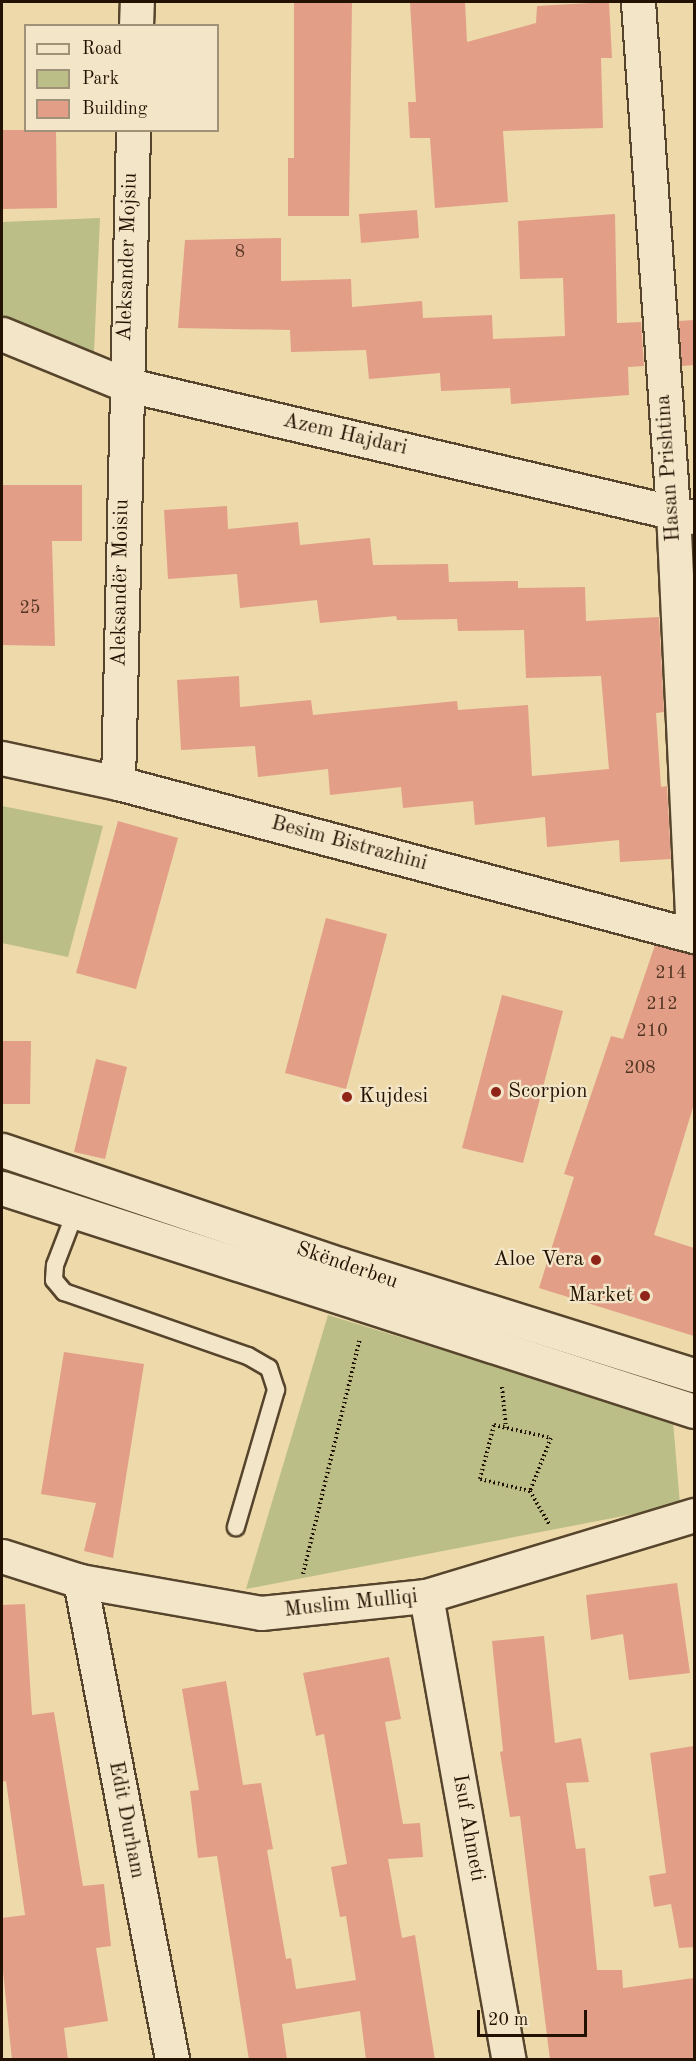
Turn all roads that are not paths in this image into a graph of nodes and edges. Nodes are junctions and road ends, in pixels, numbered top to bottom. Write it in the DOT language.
graph roads {
  1 [pos="137,2"];
  2 [pos="638,2"];
  3 [pos="136,24"];
  4 [pos="133,132"];
  5 [pos="2,334"];
  6 [pos="124,384"];
  7 [pos="684,514"];
  8 [pos="2,758"];
  9 [pos="118,783"];
  10 [pos="694,935"];
  11 [pos="2,1150"];
  12 [pos="2,1188"];
  13 [pos="75,1213"];
  14 [pos="694,1375"];
  15 [pos="694,1411"];
  16 [pos="694,1515"];
  17 [pos="236,1527"];
  18 [pos="2,1556"];
  19 [pos="80,1581"];
  20 [pos="426,1596"];
  21 [pos="172,2060"];
  22 [pos="509,2060"];
  1 -- 3 [label="street"];
  2 -- 7 [label="street, Hasan Prishtina"];
  4 -- 6 [label="street, Aleksander Mojsiu"];
  5 -- 6 [label="street, Azem Hajdari"];
  6 -- 7 [label="street, Azem Hajdari"];
  6 -- 9 [label="street, Aleksandër Moisiu"];
  7 -- 10 [label="street, Hasan Prishtina"];
  8 -- 9 [label="street, Besim Bistrazhini"];
  9 -- 10 [label="street, Besim Bistrazhini"];
  11 -- 14 [label="street, Skënderbeu"];
  12 -- 13 [label="street, Skënderbeu"];
  13 -- 15 [label="street, Skënderbeu"];
  13 -- 17 [label="lane"];
  16 -- 20 [label="street, Muslim Mulliqi"];
  18 -- 19 [label="street, Muslim Mulliqi"];
  19 -- 20 [label="street, Muslim Mulliqi"];
  19 -- 21 [label="street, Edit Durham"];
  20 -- 22 [label="street, Isuf Ahmeti"];
}
